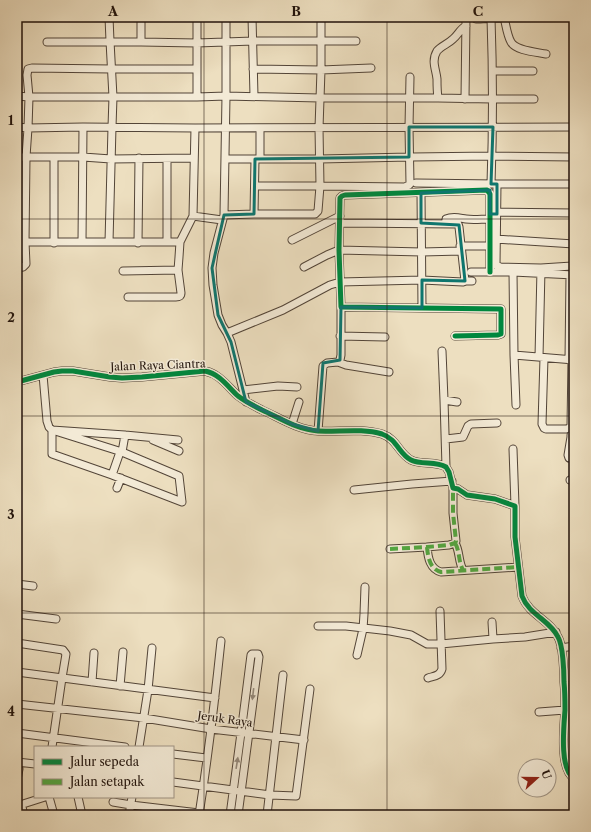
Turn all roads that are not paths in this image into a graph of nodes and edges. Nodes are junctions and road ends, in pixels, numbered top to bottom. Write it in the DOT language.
graph roads {
  1 [pos="109,17"];
  2 [pos="140,17"];
  3 [pos="197,17"];
  4 [pos="226,17"];
  5 [pos="252,17"];
  6 [pos="321,17"];
  7 [pos="466,17"];
  8 [pos="474,17"];
  9 [pos="504,17"];
  10 [pos="506,17"];
  11 [pos="491,18"];
  12 [pos="466,26"];
  13 [pos="110,41"];
  14 [pos="253,41"];
  15 [pos="321,41"];
  16 [pos="356,41"];
  17 [pos="47,42"];
  18 [pos="141,42"];
  19 [pos="226,42"];
  20 [pos="197,43"];
  21 [pos="546,54"];
  22 [pos="371,68"];
  23 [pos="197,69"];
  24 [pos="253,69"];
  25 [pos="111,70"];
  26 [pos="321,70"];
  27 [pos="493,71"];
  28 [pos="533,71"];
  29 [pos="410,77"];
  30 [pos="17,96"];
  31 [pos="226,96"];
  32 [pos="254,96"];
  33 [pos="29,97"];
  34 [pos="113,97"];
  35 [pos="197,97"];
  36 [pos="320,98"];
  37 [pos="410,98"];
  38 [pos="438,98"];
  39 [pos="466,99"];
  40 [pos="492,99"];
  41 [pos="534,99"];
  42 [pos="17,127"];
  43 [pos="83,127"];
  44 [pos="112,127"];
  45 [pos="225,127"];
  46 [pos="409,127"];
  47 [pos="493,127"];
  48 [pos="574,127"];
  49 [pos="28,128"];
  50 [pos="195,128"];
  51 [pos="260,128"];
  52 [pos="319,128"];
  53 [pos="492,156"];
  54 [pos="17,157"];
  55 [pos="26,157"];
  56 [pos="54,157"];
  57 [pos="83,157"];
  58 [pos="410,157"];
  59 [pos="574,157"];
  60 [pos="139,158"];
  61 [pos="194,158"];
  62 [pos="111,159"];
  63 [pos="167,159"];
  64 [pos="225,159"];
  65 [pos="257,159"];
  66 [pos="320,159"];
  67 [pos="416,183"];
  68 [pos="494,184"];
  69 [pos="574,184"];
  70 [pos="255,186"];
  71 [pos="320,186"];
  72 [pos="421,193"];
  73 [pos="17,213"];
  74 [pos="25,213"];
  75 [pos="574,213"];
  76 [pos="254,214"];
  77 [pos="493,214"];
  78 [pos="193,216"];
  79 [pos="223,217"];
  80 [pos="340,220"];
  81 [pos="421,223"];
  82 [pos="446,223"];
  83 [pos="496,239"];
  84 [pos="292,240"];
  85 [pos="17,242"];
  86 [pos="25,242"];
  87 [pos="82,242"];
  88 [pos="109,242"];
  89 [pos="167,242"];
  90 [pos="180,242"];
  91 [pos="54,243"];
  92 [pos="138,243"];
  93 [pos="574,244"];
  94 [pos="490,246"];
  95 [pos="461,248"];
  96 [pos="339,250"];
  97 [pos="422,252"];
  98 [pos="572,266"];
  99 [pos="304,267"];
  100 [pos="17,268"];
  101 [pos="178,270"];
  102 [pos="123,271"];
  103 [pos="541,271"];
  104 [pos="470,272"];
  105 [pos="490,272"];
  106 [pos="513,272"];
  107 [pos="572,275"];
  108 [pos="422,280"];
  109 [pos="340,282"];
  110 [pos="128,297"];
  111 [pos="341,307"];
  112 [pos="422,308"];
  113 [pos="227,333"];
  114 [pos="340,336"];
  115 [pos="455,336"];
  116 [pos="385,337"];
  117 [pos="442,351"];
  118 [pos="514,355"];
  119 [pos="541,357"];
  120 [pos="572,360"];
  121 [pos="338,362"];
  122 [pos="389,372"];
  123 [pos="43,375"];
  124 [pos="17,382"];
  125 [pos="297,387"];
  126 [pos="243,390"];
  127 [pos="444,400"];
  128 [pos="246,402"];
  129 [pos="299,402"];
  130 [pos="457,402"];
  131 [pos="516,405"];
  132 [pos="497,423"];
  133 [pos="292,424"];
  134 [pos="52,430"];
  135 [pos="318,431"];
  136 [pos="574,434"];
  137 [pos="125,435"];
  138 [pos="146,437"];
  139 [pos="446,439"];
  140 [pos="178,440"];
  141 [pos="513,449"];
  142 [pos="179,451"];
  143 [pos="121,452"];
  144 [pos="574,458"];
  145 [pos="446,466"];
  146 [pos="112,475"];
  147 [pos="121,478"];
  148 [pos="453,484"];
  149 [pos="117,488"];
  150 [pos="354,490"];
  151 [pos="515,506"];
  152 [pos="455,543"];
  153 [pos="426,547"];
  154 [pos="390,548"];
  155 [pos="518,567"];
  156 [pos="463,570"];
  157 [pos="17,584"];
  158 [pos="33,586"];
  159 [pos="365,587"];
  160 [pos="440,611"];
  161 [pos="17,614"];
  162 [pos="56,618"];
  163 [pos="492,622"];
  164 [pos="318,626"];
  165 [pos="363,629"];
  166 [pos="556,632"];
  167 [pos="493,639"];
  168 [pos="221,641"];
  169 [pos="17,643"];
  170 [pos="441,644"];
  171 [pos="574,646"];
  172 [pos="152,648"];
  173 [pos="561,648"];
  174 [pos="123,652"];
  175 [pos="94,653"];
  176 [pos="357,655"];
  177 [pos="17,672"];
  178 [pos="252,673"];
  179 [pos="283,675"];
  180 [pos="62,678"];
  181 [pos="428,678"];
  182 [pos="92,682"];
  183 [pos="120,686"];
  184 [pos="310,689"];
  185 [pos="148,690"];
  186 [pos="215,698"];
  187 [pos="17,704"];
  188 [pos="58,708"];
  189 [pos="565,710"];
  190 [pos="539,712"];
  191 [pos="144,718"];
  192 [pos="211,729"];
  193 [pos="17,733"];
  194 [pos="245,733"];
  195 [pos="276,737"];
  196 [pos="53,738"];
  197 [pos="304,740"];
  198 [pos="52,746"];
  199 [pos="117,746"];
  200 [pos="139,746"];
  201 [pos="174,754"];
  202 [pos="206,758"];
  203 [pos="17,762"];
  204 [pos="34,764"];
  205 [pos="17,768"];
  206 [pos="574,778"];
  207 [pos="17,780"];
  208 [pos="174,782"];
  209 [pos="204,786"];
  210 [pos="233,789"];
  211 [pos="241,790"];
  212 [pos="270,795"];
  213 [pos="42,798"];
  214 [pos="49,798"];
  215 [pos="78,798"];
  216 [pos="132,798"];
  217 [pos="113,802"];
  218 [pos="131,805"];
  219 [pos="199,814"];
  220 [pos="24,815"];
  221 [pos="54,815"];
  222 [pos="82,815"];
  223 [pos="129,815"];
  224 [pos="230,815"];
  225 [pos="238,815"];
  226 [pos="268,815"];
  1 -- 13 [label="street"];
  2 -- 18 [label="street"];
  3 -- 20 [label="street"];
  4 -- 19 [label="street"];
  5 -- 14 [label="street"];
  6 -- 15 [label="street"];
  7 -- 12 [label="street"];
  8 -- 11 [label="street"];
  9 -- 10 [label="street"];
  9 -- 11 [label="street"];
  9 -- 21 [label="street"];
  11 -- 27 [label="street"];
  12 -- 38 [label="street"];
  12 -- 39 [label="street"];
  13 -- 17 [label="street"];
  13 -- 18 [label="street"];
  13 -- 25 [label="street"];
  14 -- 15 [label="street"];
  14 -- 19 [label="street"];
  14 -- 24 [label="street"];
  15 -- 16 [label="street"];
  15 -- 26 [label="street"];
  18 -- 20 [label="street"];
  19 -- 20 [label="street"];
  19 -- 31 [label="street"];
  20 -- 23 [label="street"];
  22 -- 26 [label="street"];
  23 -- 25 [label="street"];
  23 -- 35 [label="street"];
  24 -- 26 [label="street"];
  24 -- 32 [label="street"];
  25 -- 33 [label="street"];
  25 -- 34 [label="street"];
  26 -- 36 [label="street"];
  27 -- 28 [label="street"];
  27 -- 40 [label="street"];
  29 -- 37 [label="street"];
  30 -- 33 [label="street"];
  31 -- 32 [label="street"];
  31 -- 35 [label="street"];
  31 -- 45 [label="street"];
  32 -- 36 [label="street"];
  33 -- 34 [label="street"];
  33 -- 49 [label="street"];
  34 -- 35 [label="street"];
  34 -- 44 [label="street"];
  36 -- 37 [label="street"];
  36 -- 52 [label="street"];
  37 -- 38 [label="street"];
  37 -- 46 [label="street"];
  38 -- 39 [label="street"];
  39 -- 40 [label="street"];
  40 -- 41 [label="street"];
  40 -- 47 [label="street"];
  42 -- 49 [label="street"];
  43 -- 44 [label="street"];
  43 -- 49 [label="street"];
  43 -- 57 [label="street"];
  44 -- 50 [label="street"];
  44 -- 62 [label="street"];
  45 -- 50 [label="street"];
  45 -- 51 [label="street"];
  45 -- 64 [label="street"];
  46 -- 47 [label="street"];
  46 -- 52 [label="street"];
  46 -- 58 [label="street"];
  47 -- 48 [label="street"];
  47 -- 53 [label="street"];
  49 -- 55 [label="street"];
  50 -- 61 [label="street"];
  51 -- 52 [label="street"];
  51 -- 65 [label="street"];
  52 -- 66 [label="street"];
  53 -- 58 [label="street"];
  53 -- 59 [label="street"];
  53 -- 68 [label="street"];
  54 -- 55 [label="street"];
  55 -- 56 [label="street"];
  55 -- 74 [label="street"];
  56 -- 57 [label="street"];
  56 -- 91 [label="street"];
  57 -- 62 [label="street"];
  57 -- 87 [label="street"];
  58 -- 66 [label="street"];
  58 -- 71 [label="street"];
  60 -- 62 [label="street"];
  60 -- 63 [label="street"];
  60 -- 92 [label="street"];
  61 -- 63 [label="street"];
  61 -- 78 [label="street"];
  62 -- 88 [label="street"];
  63 -- 89 [label="street"];
  64 -- 65 [label="street"];
  64 -- 79 [label="street"];
  65 -- 66 [label="street"];
  65 -- 70 [label="street"];
  66 -- 71 [label="street"];
  67 -- 68 [label="street"];
  68 -- 69 [label="street"];
  68 -- 77 [label="street"];
  70 -- 71 [label="street"];
  70 -- 76 [label="street"];
  71 -- 76 [label="street"];
  72 -- 77 [label="street"];
  72 -- 80 [label="street"];
  72 -- 81 [label="street"];
  73 -- 74 [label="street"];
  74 -- 86 [label="street"];
  75 -- 77 [label="street"];
  76 -- 79 [label="street"];
  77 -- 82 [label="street"];
  77 -- 83 [label="street"];
  77 -- 94 [label="street"];
  78 -- 79 [label="street"];
  78 -- 90 [label="street"];
  79 -- 113 [label="street"];
  80 -- 81 [label="street"];
  80 -- 84 [label="street"];
  80 -- 96 [label="street"];
  81 -- 82 [label="street"];
  81 -- 97 [label="street"];
  82 -- 95 [label="street"];
  83 -- 93 [label="street"];
  83 -- 103 [label="street"];
  85 -- 86 [label="street"];
  86 -- 91 [label="street"];
  86 -- 100 [label="street"];
  87 -- 88 [label="street"];
  87 -- 91 [label="street"];
  88 -- 92 [label="street"];
  89 -- 90 [label="street"];
  89 -- 92 [label="street"];
  90 -- 101 [label="street"];
  94 -- 95 [label="street"];
  94 -- 105 [label="street"];
  95 -- 97 [label="street"];
  95 -- 108 [label="street"];
  96 -- 97 [label="street"];
  96 -- 99 [label="street"];
  96 -- 109 [label="street"];
  97 -- 108 [label="street"];
  98 -- 103 [label="street"];
  101 -- 102 [label="street"];
  101 -- 110 [label="street"];
  103 -- 106 [label="street"];
  103 -- 107 [label="street"];
  103 -- 119 [label="street"];
  104 -- 105 [label="street"];
  105 -- 106 [label="street"];
  106 -- 118 [label="street"];
  107 -- 120 [label="street"];
  108 -- 109 [label="street"];
  108 -- 112 [label="street"];
  109 -- 111 [label="street"];
  109 -- 113 [label="street"];
  111 -- 112 [label="street"];
  111 -- 114 [label="street"];
  112 -- 115 [label="street"];
  113 -- 126 [label="street"];
  114 -- 116 [label="street"];
  114 -- 121 [label="street"];
  117 -- 127 [label="street"];
  118 -- 119 [label="street"];
  118 -- 131 [label="street"];
  119 -- 120 [label="street"];
  119 -- 120 [label="street"];
  121 -- 122 [label="street"];
  121 -- 135 [label="street"];
  123 -- 124 [label="street, Jalan Raya Ciantra"];
  123 -- 128 [label="street, Jalan Raya Ciantra"];
  123 -- 134 [label="street"];
  125 -- 126 [label="street"];
  126 -- 128 [label="street"];
  127 -- 130 [label="street"];
  127 -- 139 [label="street"];
  128 -- 133 [label="street, Jalan Raya Ciantra"];
  129 -- 133 [label="street"];
  132 -- 139 [label="street"];
  133 -- 135 [label="street, Jalan Raya Ciantra"];
  134 -- 137 [label="street"];
  134 -- 143 [label="street"];
  134 -- 146 [label="street"];
  135 -- 145 [label="street, Jalan Raya Ciantra"];
  136 -- 144 [label="street"];
  137 -- 138 [label="street"];
  137 -- 143 [label="street"];
  138 -- 140 [label="street"];
  138 -- 142 [label="street"];
  139 -- 145 [label="street"];
  141 -- 151 [label="street"];
  143 -- 146 [label="street"];
  143 -- 147 [label="street"];
  145 -- 148 [label="street"];
  146 -- 147 [label="street"];
  147 -- 149 [label="street"];
  148 -- 150 [label="street"];
  148 -- 151 [label="street"];
  148 -- 152 [label="street"];
  151 -- 155 [label="street"];
  152 -- 153 [label="street"];
  152 -- 156 [label="street"];
  153 -- 154 [label="street"];
  153 -- 156 [label="street"];
  155 -- 156 [label="street"];
  155 -- 166 [label="street"];
  157 -- 158 [label="street"];
  159 -- 165 [label="street"];
  160 -- 170 [label="street"];
  161 -- 162 [label="street"];
  163 -- 167 [label="street"];
  164 -- 165 [label="street"];
  165 -- 170 [label="street"];
  165 -- 176 [label="street"];
  166 -- 167 [label="street"];
  166 -- 173 [label="street"];
  167 -- 170 [label="street"];
  168 -- 186 [label="street"];
  169 -- 180 [label="street"];
  170 -- 181 [label="street"];
  171 -- 173 [label="street"];
  172 -- 185 [label="street"];
  173 -- 189 [label="street"];
  174 -- 183 [label="street"];
  175 -- 182 [label="street"];
  177 -- 180 [label="street"];
  178 -- 194 [label="street"];
  179 -- 195 [label="street"];
  180 -- 182 [label="street"];
  180 -- 188 [label="street"];
  182 -- 183 [label="street"];
  183 -- 185 [label="street"];
  184 -- 197 [label="street"];
  185 -- 186 [label="street"];
  185 -- 191 [label="street"];
  186 -- 192 [label="street"];
  187 -- 188 [label="street, Jeruk Raya"];
  188 -- 191 [label="street, Jeruk Raya"];
  188 -- 196 [label="street"];
  189 -- 190 [label="street"];
  189 -- 206 [label="street"];
  191 -- 192 [label="street, Jeruk Raya"];
  191 -- 200 [label="street"];
  192 -- 194 [label="street, Jeruk Raya"];
  192 -- 202 [label="street"];
  193 -- 196 [label="street"];
  194 -- 195 [label="street, Jeruk Raya"];
  210 -- 194 [label="street, one-way"];
  194 -- 211 [label="street"];
  195 -- 197 [label="street, Jeruk Raya"];
  195 -- 212 [label="street"];
  196 -- 198 [label="street"];
  196 -- 199 [label="street"];
  197 -- 212 [label="street"];
  201 -- 202 [label="street"];
  202 -- 209 [label="street"];
  203 -- 204 [label="street"];
  205 -- 207 [label="street"];
  208 -- 209 [label="street"];
  209 -- 210 [label="street"];
  209 -- 219 [label="street"];
  210 -- 211 [label="street"];
  210 -- 224 [label="street"];
  211 -- 212 [label="street"];
  211 -- 225 [label="street"];
  212 -- 226 [label="street"];
  213 -- 220 [label="street"];
  214 -- 221 [label="street"];
  215 -- 222 [label="street"];
  216 -- 218 [label="street"];
  217 -- 218 [label="street"];
  218 -- 219 [label="street"];
  218 -- 223 [label="street"];
}
